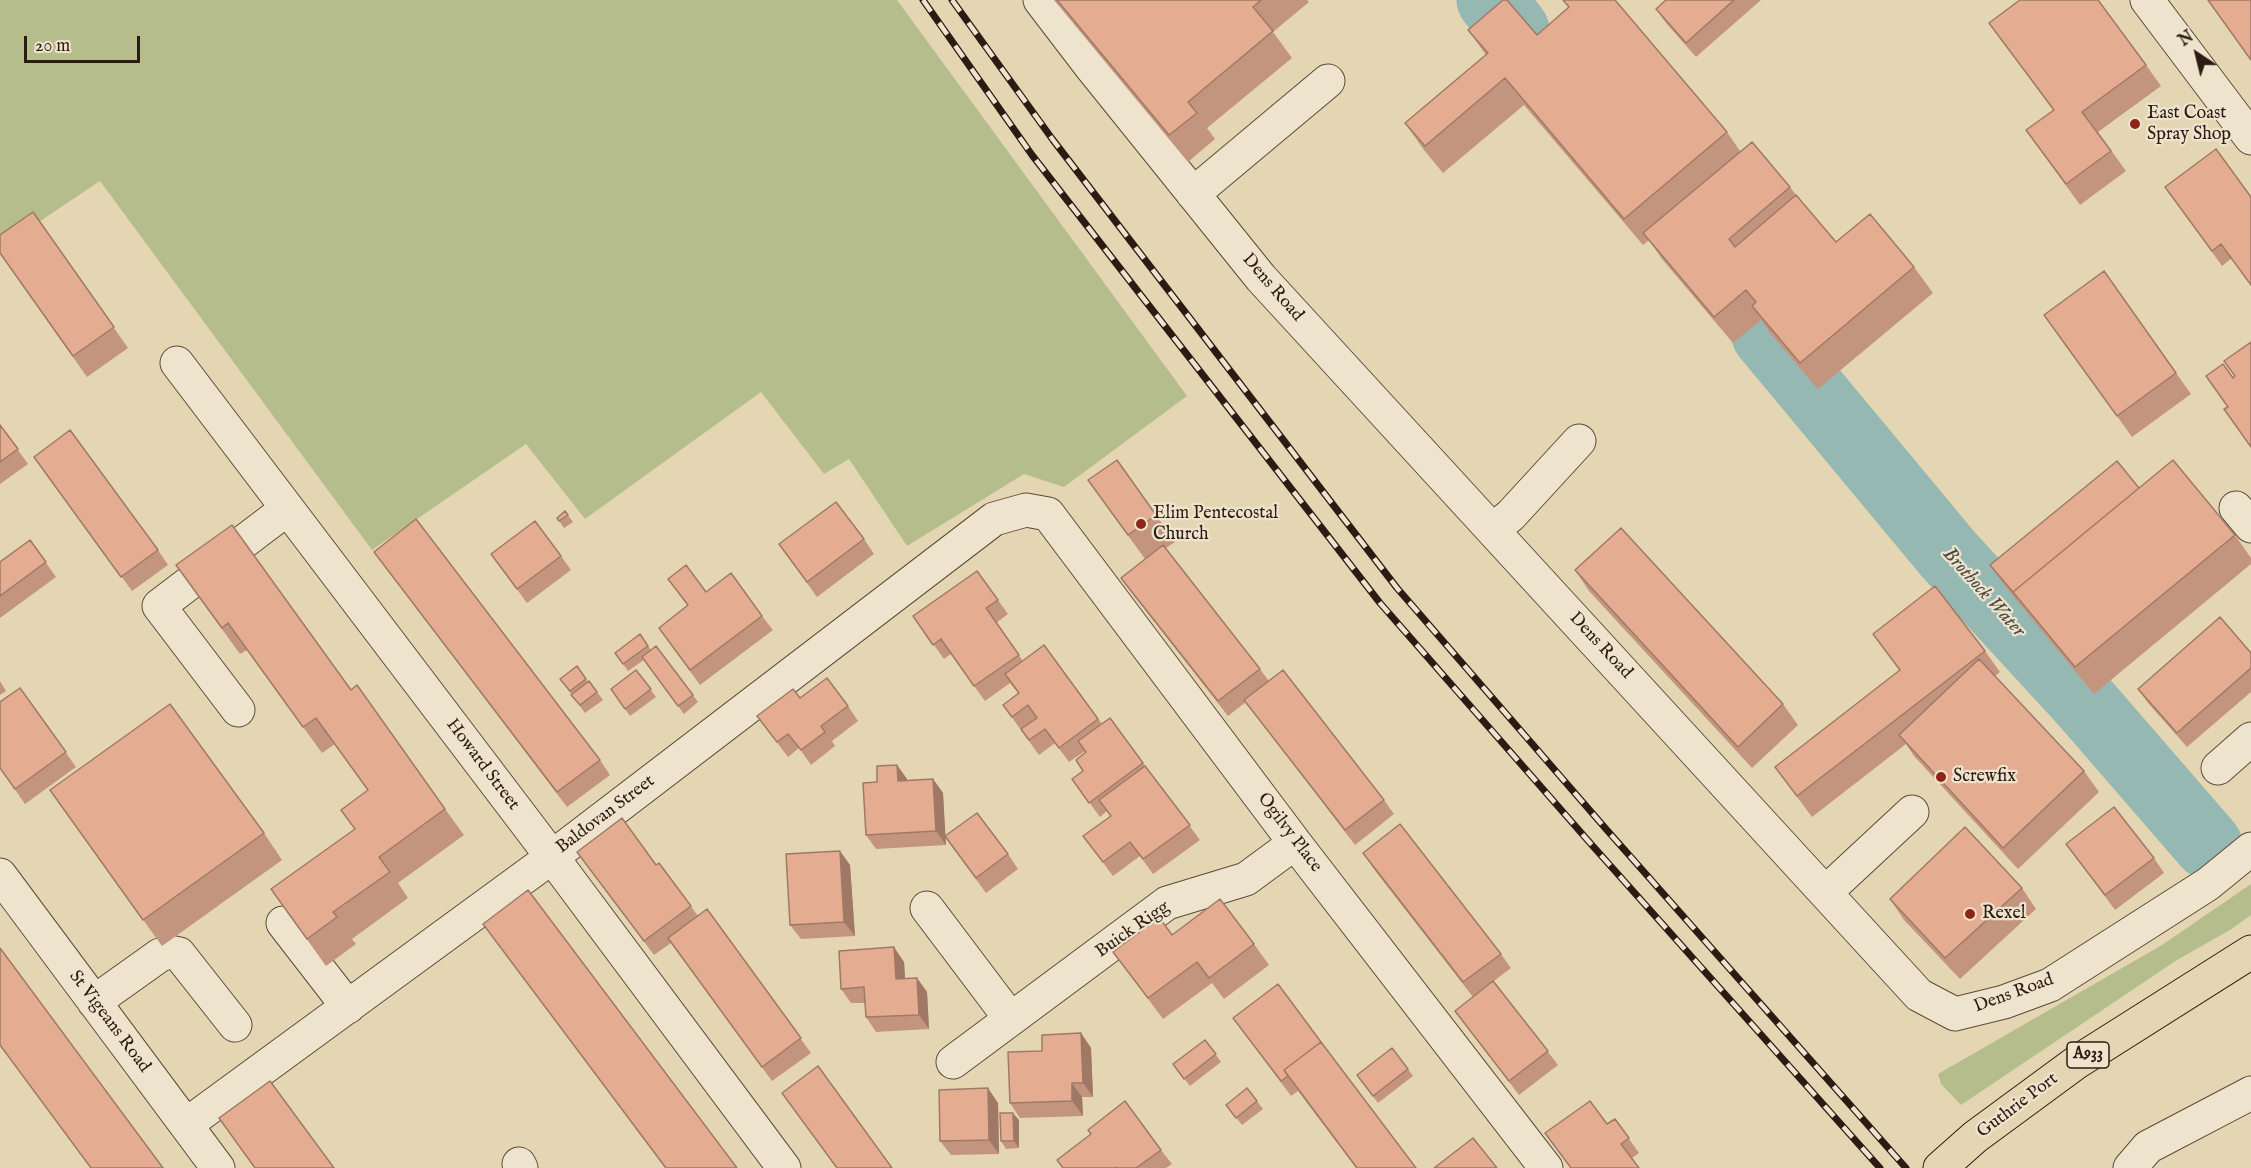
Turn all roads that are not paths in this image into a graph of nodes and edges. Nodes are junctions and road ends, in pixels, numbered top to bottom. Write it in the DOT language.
graph roads {
  1 [pos="1040,0"];
  2 [pos="2147,0"];
  3 [pos="1328,81"];
  4 [pos="2251,138"];
  5 [pos="1193,194"];
  6 [pos="177,363"];
  7 [pos="1579,441"];
  8 [pos="288,509"];
  9 [pos="1026,510"];
  10 [pos="1493,530"];
  11 [pos="238,710"];
  12 [pos="2251,739"];
  13 [pos="2218,768"];
  14 [pos="1911,812"];
  15 [pos="1295,843"];
  16 [pos="2251,849"];
  17 [pos="552,857"];
  18 [pos="0,875"];
  19 [pos="1826,892"];
  20 [pos="927,908"];
  21 [pos="283,923"];
  22 [pos="2251,952"];
  23 [pos="94,1002"];
  24 [pos="348,1007"];
  25 [pos="1010,1018"];
  26 [pos="235,1025"];
  27 [pos="953,1062"];
  28 [pos="2251,1093"];
  29 [pos="187,1124"];
  30 [pos="218,1168"];
  31 [pos="783,1168"];
  32 [pos="1546,1168"];
  33 [pos="1940,1168"];
  34 [pos="2130,1168"];
  1 -- 5 [label="street, Dens Road"];
  2 -- 4 [label="street"];
  3 -- 5 [label="street"];
  5 -- 10 [label="street, Dens Road"];
  6 -- 8 [label="street, Howard Street"];
  7 -- 10 [label="street"];
  8 -- 11 [label="street"];
  8 -- 17 [label="street, Howard Street"];
  9 -- 15 [label="street, Ogilvy Place"];
  9 -- 17 [label="street, Baldovan Street"];
  10 -- 19 [label="street, Dens Road"];
  12 -- 13 [label="street"];
  14 -- 19 [label="street"];
  15 -- 25 [label="street, Buick Rigg"];
  15 -- 32 [label="street, Ogilvy Place"];
  16 -- 19 [label="street, Dens Road"];
  17 -- 24 [label="street, Baldovan Street"];
  17 -- 31 [label="street, Howard Street"];
  18 -- 23 [label="street, St Vigeans Road"];
  20 -- 25 [label="street"];
  21 -- 24 [label="street"];
  22 -- 33 [label="main road, Guthrie Port / A933"];
  23 -- 26 [label="street"];
  23 -- 29 [label="street, St Vigeans Road"];
  24 -- 29 [label="street, Baldovan Street"];
  25 -- 27 [label="street, Buick Rigg"];
  28 -- 34 [label="street"];
  29 -- 30 [label="street, St Vigeans Road"];
}
